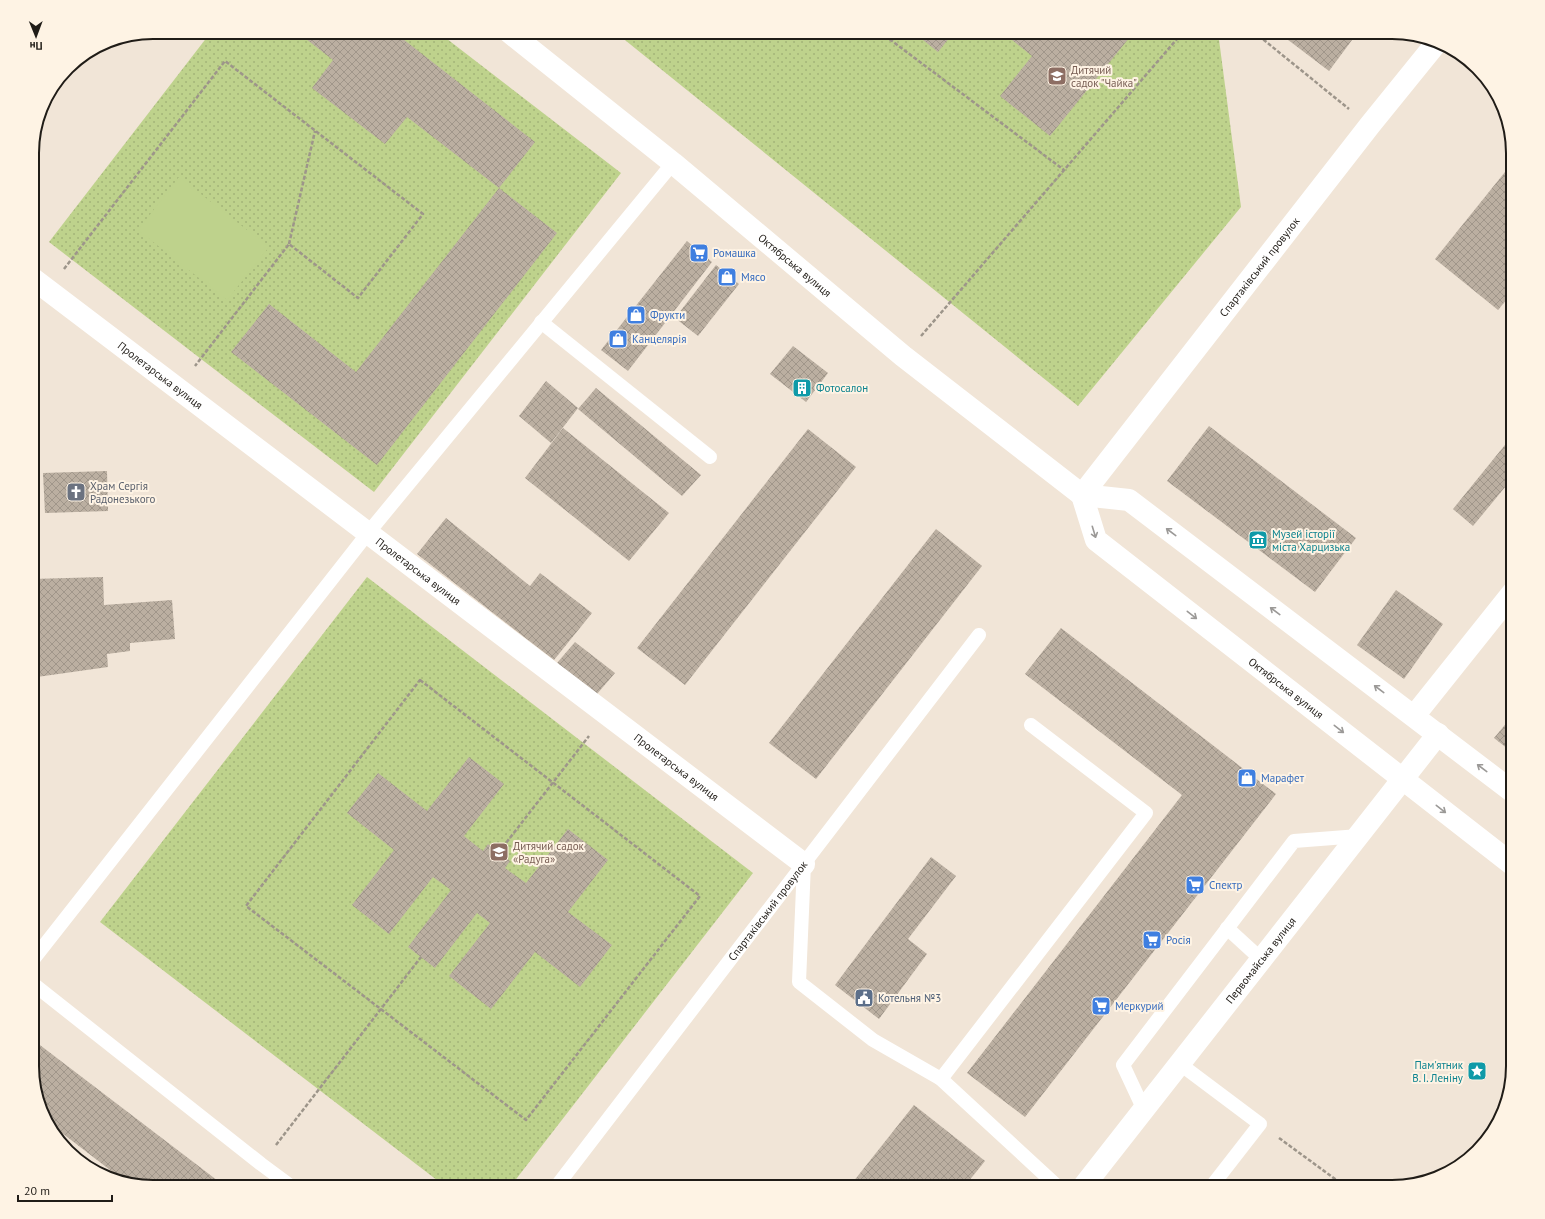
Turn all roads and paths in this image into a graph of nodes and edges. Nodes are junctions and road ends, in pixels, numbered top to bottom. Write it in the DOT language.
graph roads {
  1 [pos="519,39"];
  2 [pos="889,39"];
  3 [pos="1177,39"];
  4 [pos="1263,39"];
  5 [pos="1433,47"];
  6 [pos="1370,125"];
  7 [pos="315,131"];
  8 [pos="672,163"];
  9 [pos="1064,170"];
  10 [pos="289,244"];
  11 [pos="40,284"];
  12 [pos="541,322"];
  13 [pos="903,356"];
  14 [pos="178,388"];
  15 [pos="710,457"];
  16 [pos="1082,495"];
  17 [pos="368,533"];
  18 [pos="1506,601"];
  19 [pos="979,635"];
  20 [pos="606,715"];
  21 [pos="1414,716"];
  22 [pos="1031,725"];
  23 [pos="1438,734"];
  24 [pos="1403,779"];
  25 [pos="553,783"];
  26 [pos="1506,787"];
  27 [pos="1358,836"];
  28 [pos="499,852"];
  29 [pos="1506,860"];
  30 [pos="804,864"];
  31 [pos="1227,928"];
  32 [pos="39,952"];
  33 [pos="421,957"];
  34 [pos="1262,960"];
  35 [pos="39,989"];
  36 [pos="381,1009"];
  37 [pos="1180,1064"];
  38 [pos="941,1078"];
  39 [pos="1144,1110"];
  40 [pos="1260,1124"];
  41 [pos="261,1164"];
  42 [pos="283,1180"];
  43 [pos="561,1180"];
  44 [pos="1050,1180"];
  45 [pos="1089,1180"];
  46 [pos="1216,1180"];
  47 [pos="1336,1180"];
  1 -- 8 [label="street, Октябрська вулиця"];
  2 -- 9 [label="path"];
  3 -- 9 [label="path"];
  4 -- 6 [label="path"];
  5 -- 6 [label="street, Спартаківський провулок"];
  6 -- 16 [label="street, Спартаківський провулок"];
  7 -- 10 [label="path"];
  7 -- 10 [label="path"];
  7 -- 11 [label="path"];
  8 -- 12 [label="lane"];
  8 -- 13 [label="street, Октябрська вулиця"];
  9 -- 13 [label="path"];
  10 -- 14 [label="path"];
  11 -- 14 [label="street, Пролетарська вулиця"];
  12 -- 15 [label="lane"];
  12 -- 17 [label="lane"];
  13 -- 16 [label="street, Октябрська вулиця"];
  14 -- 17 [label="street, Пролетарська вулиця"];
  21 -- 16 [label="street, one-way"];
  16 -- 24 [label="street, Октябрська вулиця, one-way"];
  17 -- 20 [label="street, Пролетарська вулиця"];
  17 -- 32 [label="lane"];
  18 -- 21 [label="street"];
  19 -- 30 [label="lane, Спартаківський провулок"];
  20 -- 25 [label="path"];
  20 -- 30 [label="street, Пролетарська вулиця"];
  21 -- 23 [label="street"];
  22 -- 38 [label="lane"];
  23 -- 24 [label="street, Первомайська вулиця"];
  26 -- 23 [label="street, one-way"];
  24 -- 27 [label="street, Первомайська вулиця"];
  24 -- 29 [label="street, Октябрська вулиця, one-way"];
  25 -- 28 [label="path"];
  25 -- 36 [label="path"];
  25 -- 36 [label="path"];
  27 -- 31 [label="lane"];
  27 -- 34 [label="street, Первомайська вулиця"];
  30 -- 38 [label="lane"];
  30 -- 43 [label="lane, Спартаківський провулок"];
  31 -- 34 [label="lane"];
  31 -- 39 [label="lane"];
  33 -- 36 [label="path"];
  34 -- 37 [label="street, Первомайська вулиця"];
  35 -- 41 [label="lane"];
  36 -- 41 [label="path"];
  37 -- 39 [label="street, Первомайська вулиця"];
  37 -- 40 [label="lane"];
  38 -- 44 [label="lane"];
  39 -- 45 [label="street, Первомайська вулиця"];
  40 -- 46 [label="lane"];
  40 -- 47 [label="path"];
  41 -- 42 [label="lane"];
}
